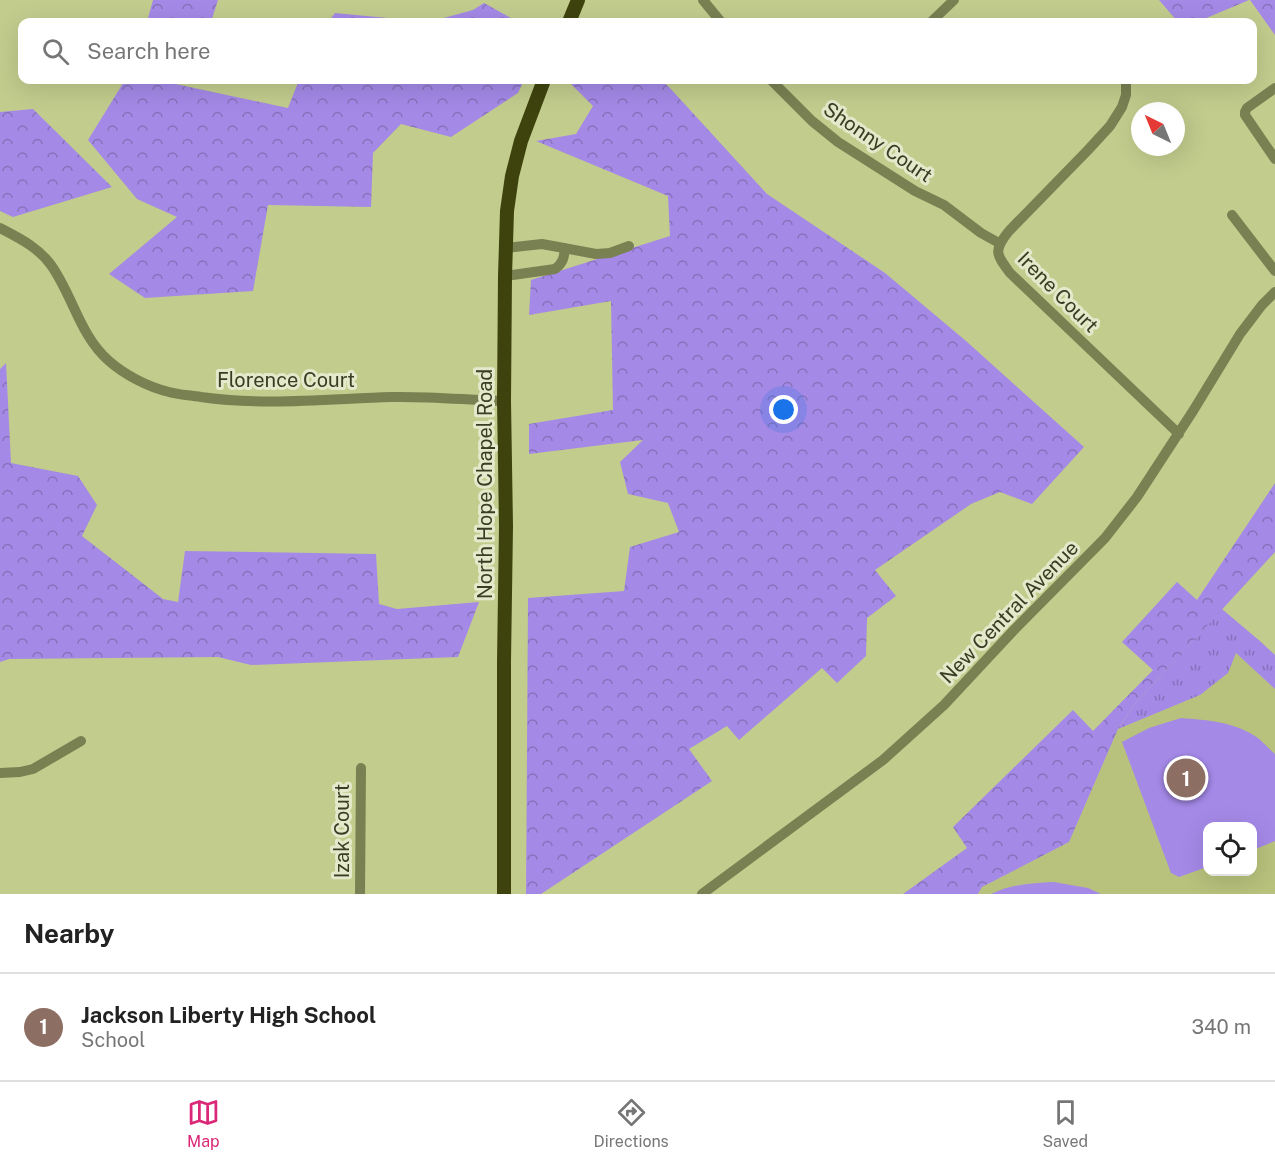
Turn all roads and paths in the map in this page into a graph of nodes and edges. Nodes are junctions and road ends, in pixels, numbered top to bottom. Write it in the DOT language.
graph roads {
  1 [pos="578,0"];
  2 [pos="703,0"];
  3 [pos="954,0"];
  4 [pos="571,18"];
  5 [pos="718,18"];
  6 [pos="935,18"];
  7 [pos="542,84"];
  8 [pos="775,84"];
  9 [pos="1126,84"];
  10 [pos="1275,88"];
  11 [pos="1275,159"];
  12 [pos="1232,214"];
  13 [pos="0,228"];
  14 [pos="999,243"];
  15 [pos="629,246"];
  16 [pos="505,248"];
  17 [pos="565,248"];
  18 [pos="1275,271"];
  19 [pos="505,276"];
  20 [pos="1275,292"];
  21 [pos="504,401"];
  22 [pos="1179,434"];
  23 [pos="81,741"];
  24 [pos="361,768"];
  25 [pos="0,773"];
  26 [pos="360,894"];
  27 [pos="504,894"];
  28 [pos="702,894"];
  1 -- 4 [label="main road"];
  2 -- 5 [label="street"];
  3 -- 6 [label="street"];
  7 -- 16 [label="main road, North Hope Chapel Road"];
  8 -- 14 [label="street, Shonny Court"];
  9 -- 14 [label="street, Irene Court"];
  10 -- 11 [label="street"];
  12 -- 18 [label="street"];
  13 -- 21 [label="street, Florence Court"];
  14 -- 22 [label="street, Irene Court"];
  15 -- 17 [label="street"];
  16 -- 17 [label="street"];
  16 -- 19 [label="main road, North Hope Chapel Road"];
  17 -- 19 [label="street"];
  19 -- 21 [label="main road, North Hope Chapel Road"];
  20 -- 22 [label="street, New Central Avenue"];
  21 -- 27 [label="main road, North Hope Chapel Road"];
  22 -- 28 [label="street, New Central Avenue"];
  23 -- 25 [label="street"];
  24 -- 26 [label="street, Izak Court"];
}
